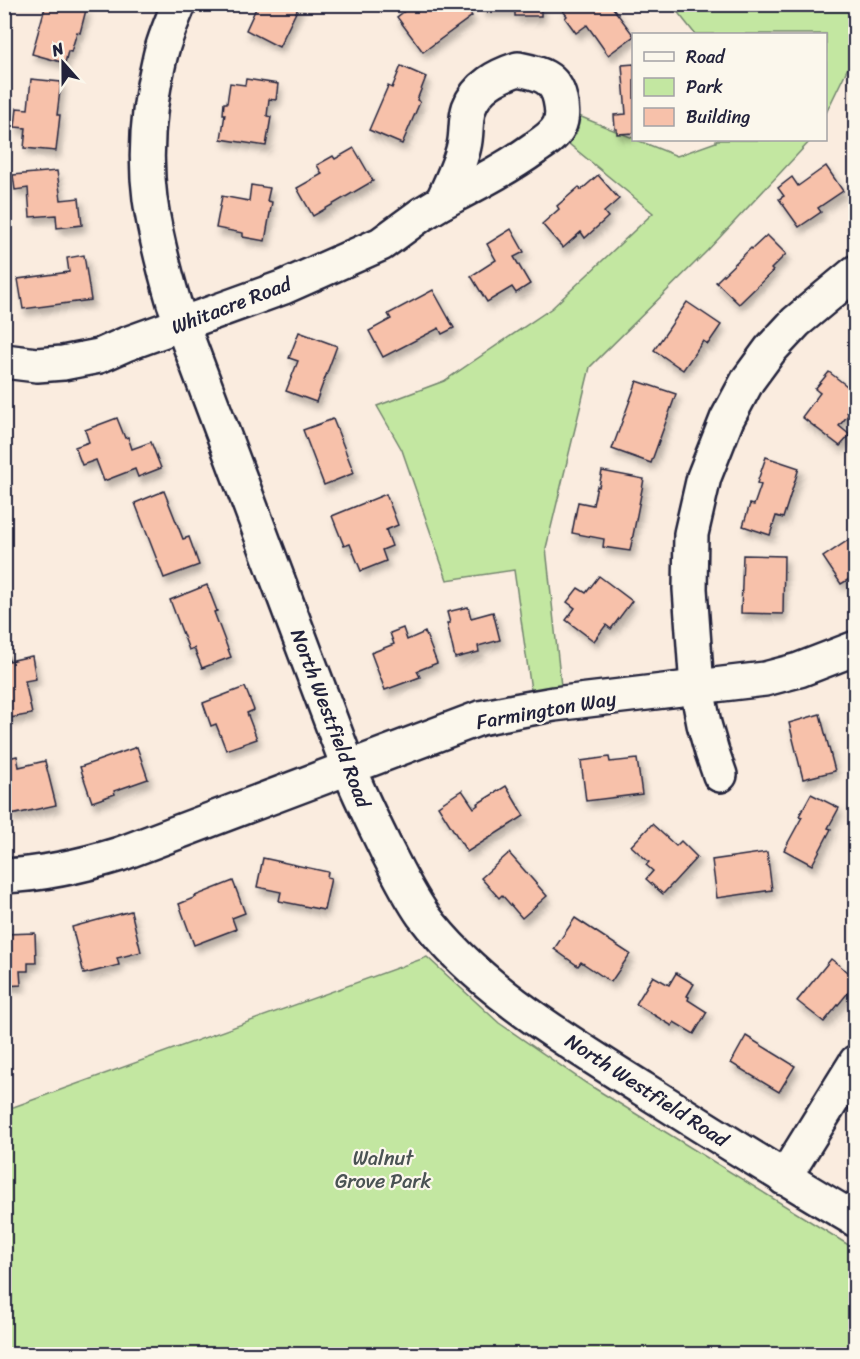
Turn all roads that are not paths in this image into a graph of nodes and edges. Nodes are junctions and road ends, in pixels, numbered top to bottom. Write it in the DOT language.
graph roads {
  1 [pos="179,4"];
  2 [pos="442,202"];
  3 [pos="855,272"];
  4 [pos="182,324"];
  5 [pos="4,361"];
  6 [pos="855,648"];
  7 [pos="697,688"];
  8 [pos="349,768"];
  9 [pos="720,776"];
  10 [pos="4,876"];
  11 [pos="855,1062"];
  12 [pos="784,1178"];
  13 [pos="855,1220"];
  1 -- 4 [label="street, North Westfield Road"];
  2 -- 4 [label="street, Whitacre Road"];
  3 -- 7 [label="street"];
  4 -- 5 [label="street, Whitacre Road"];
  4 -- 8 [label="street, North Westfield Road"];
  6 -- 7 [label="street, Farmington Way"];
  7 -- 8 [label="street, Farmington Way"];
  7 -- 9 [label="street"];
  8 -- 10 [label="street, Farmington Way"];
  8 -- 12 [label="street, North Westfield Road"];
  11 -- 12 [label="street"];
  12 -- 13 [label="street, North Westfield Road"];
}
